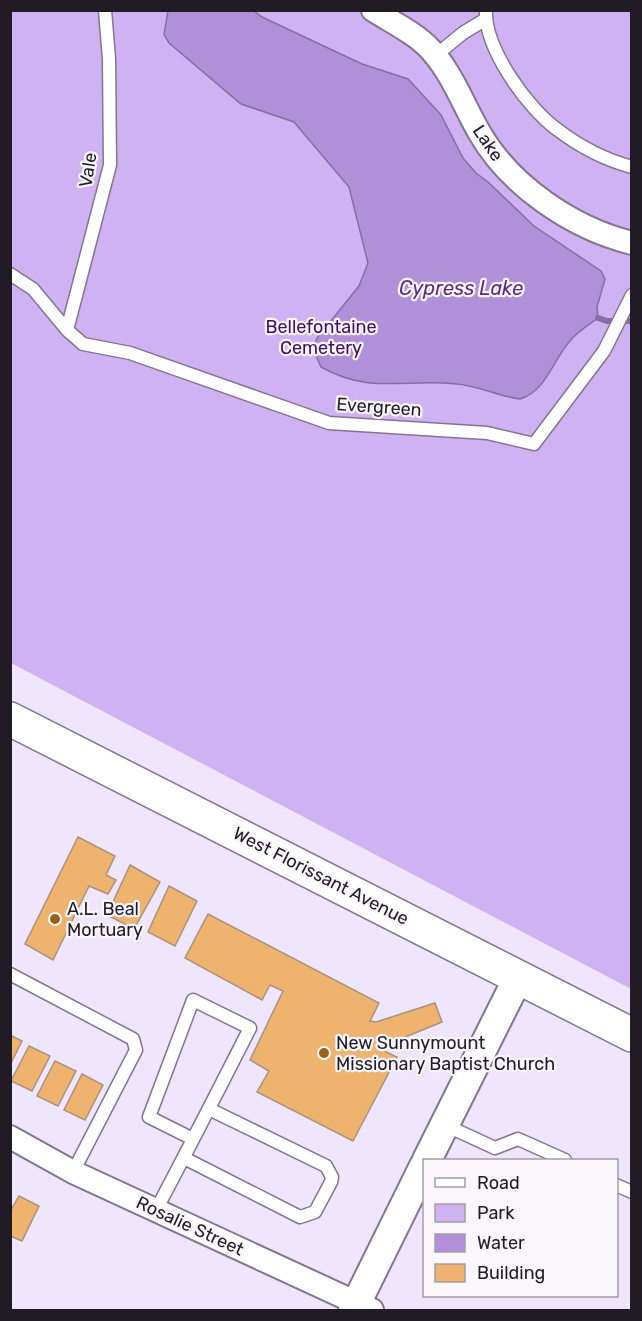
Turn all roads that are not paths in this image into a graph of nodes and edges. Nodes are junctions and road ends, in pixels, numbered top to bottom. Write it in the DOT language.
graph roads {
  1 [pos="105,10"];
  2 [pos="373,10"];
  3 [pos="486,15"];
  4 [pos="435,56"];
  5 [pos="632,167"];
  6 [pos="632,243"];
  7 [pos="10,274"];
  8 [pos="632,295"];
  9 [pos="66,330"];
  10 [pos="10,719"];
  11 [pos="10,974"];
  12 [pos="519,976"];
  13 [pos="632,1035"];
  14 [pos="209,1109"];
  15 [pos="445,1125"];
  16 [pos="10,1137"];
  17 [pos="193,1139"];
  18 [pos="184,1158"];
  19 [pos="428,1159"];
  20 [pos="561,1159"];
  21 [pos="423,1168"];
  22 [pos="73,1172"];
  23 [pos="618,1186"];
  24 [pos="632,1192"];
  25 [pos="156,1210"];
  26 [pos="361,1308"];
  1 -- 9 [label="lane, Vale"];
  2 -- 4 [label="street, Lake"];
  3 -- 4 [label="lane"];
  3 -- 5 [label="lane"];
  4 -- 6 [label="street, Lake"];
  7 -- 9 [label="lane, Evergreen"];
  8 -- 9 [label="lane, Evergreen"];
  10 -- 12 [label="main road, West Florissant Avenue"];
  11 -- 22 [label="lane"];
  12 -- 13 [label="main road, West Florissant Avenue"];
  12 -- 15 [label="street"];
  14 -- 17 [label="lane"];
  14 -- 17 [label="lane"];
  14 -- 18 [label="lane"];
  15 -- 19 [label="street"];
  15 -- 20 [label="lane"];
  16 -- 22 [label="street, Rosalie Street"];
  17 -- 18 [label="lane"];
  18 -- 25 [label="lane"];
  21 -- 26 [label="street"];
  22 -- 25 [label="street, Rosalie Street"];
  23 -- 24 [label="lane"];
  25 -- 26 [label="street, Rosalie Street"];
}
